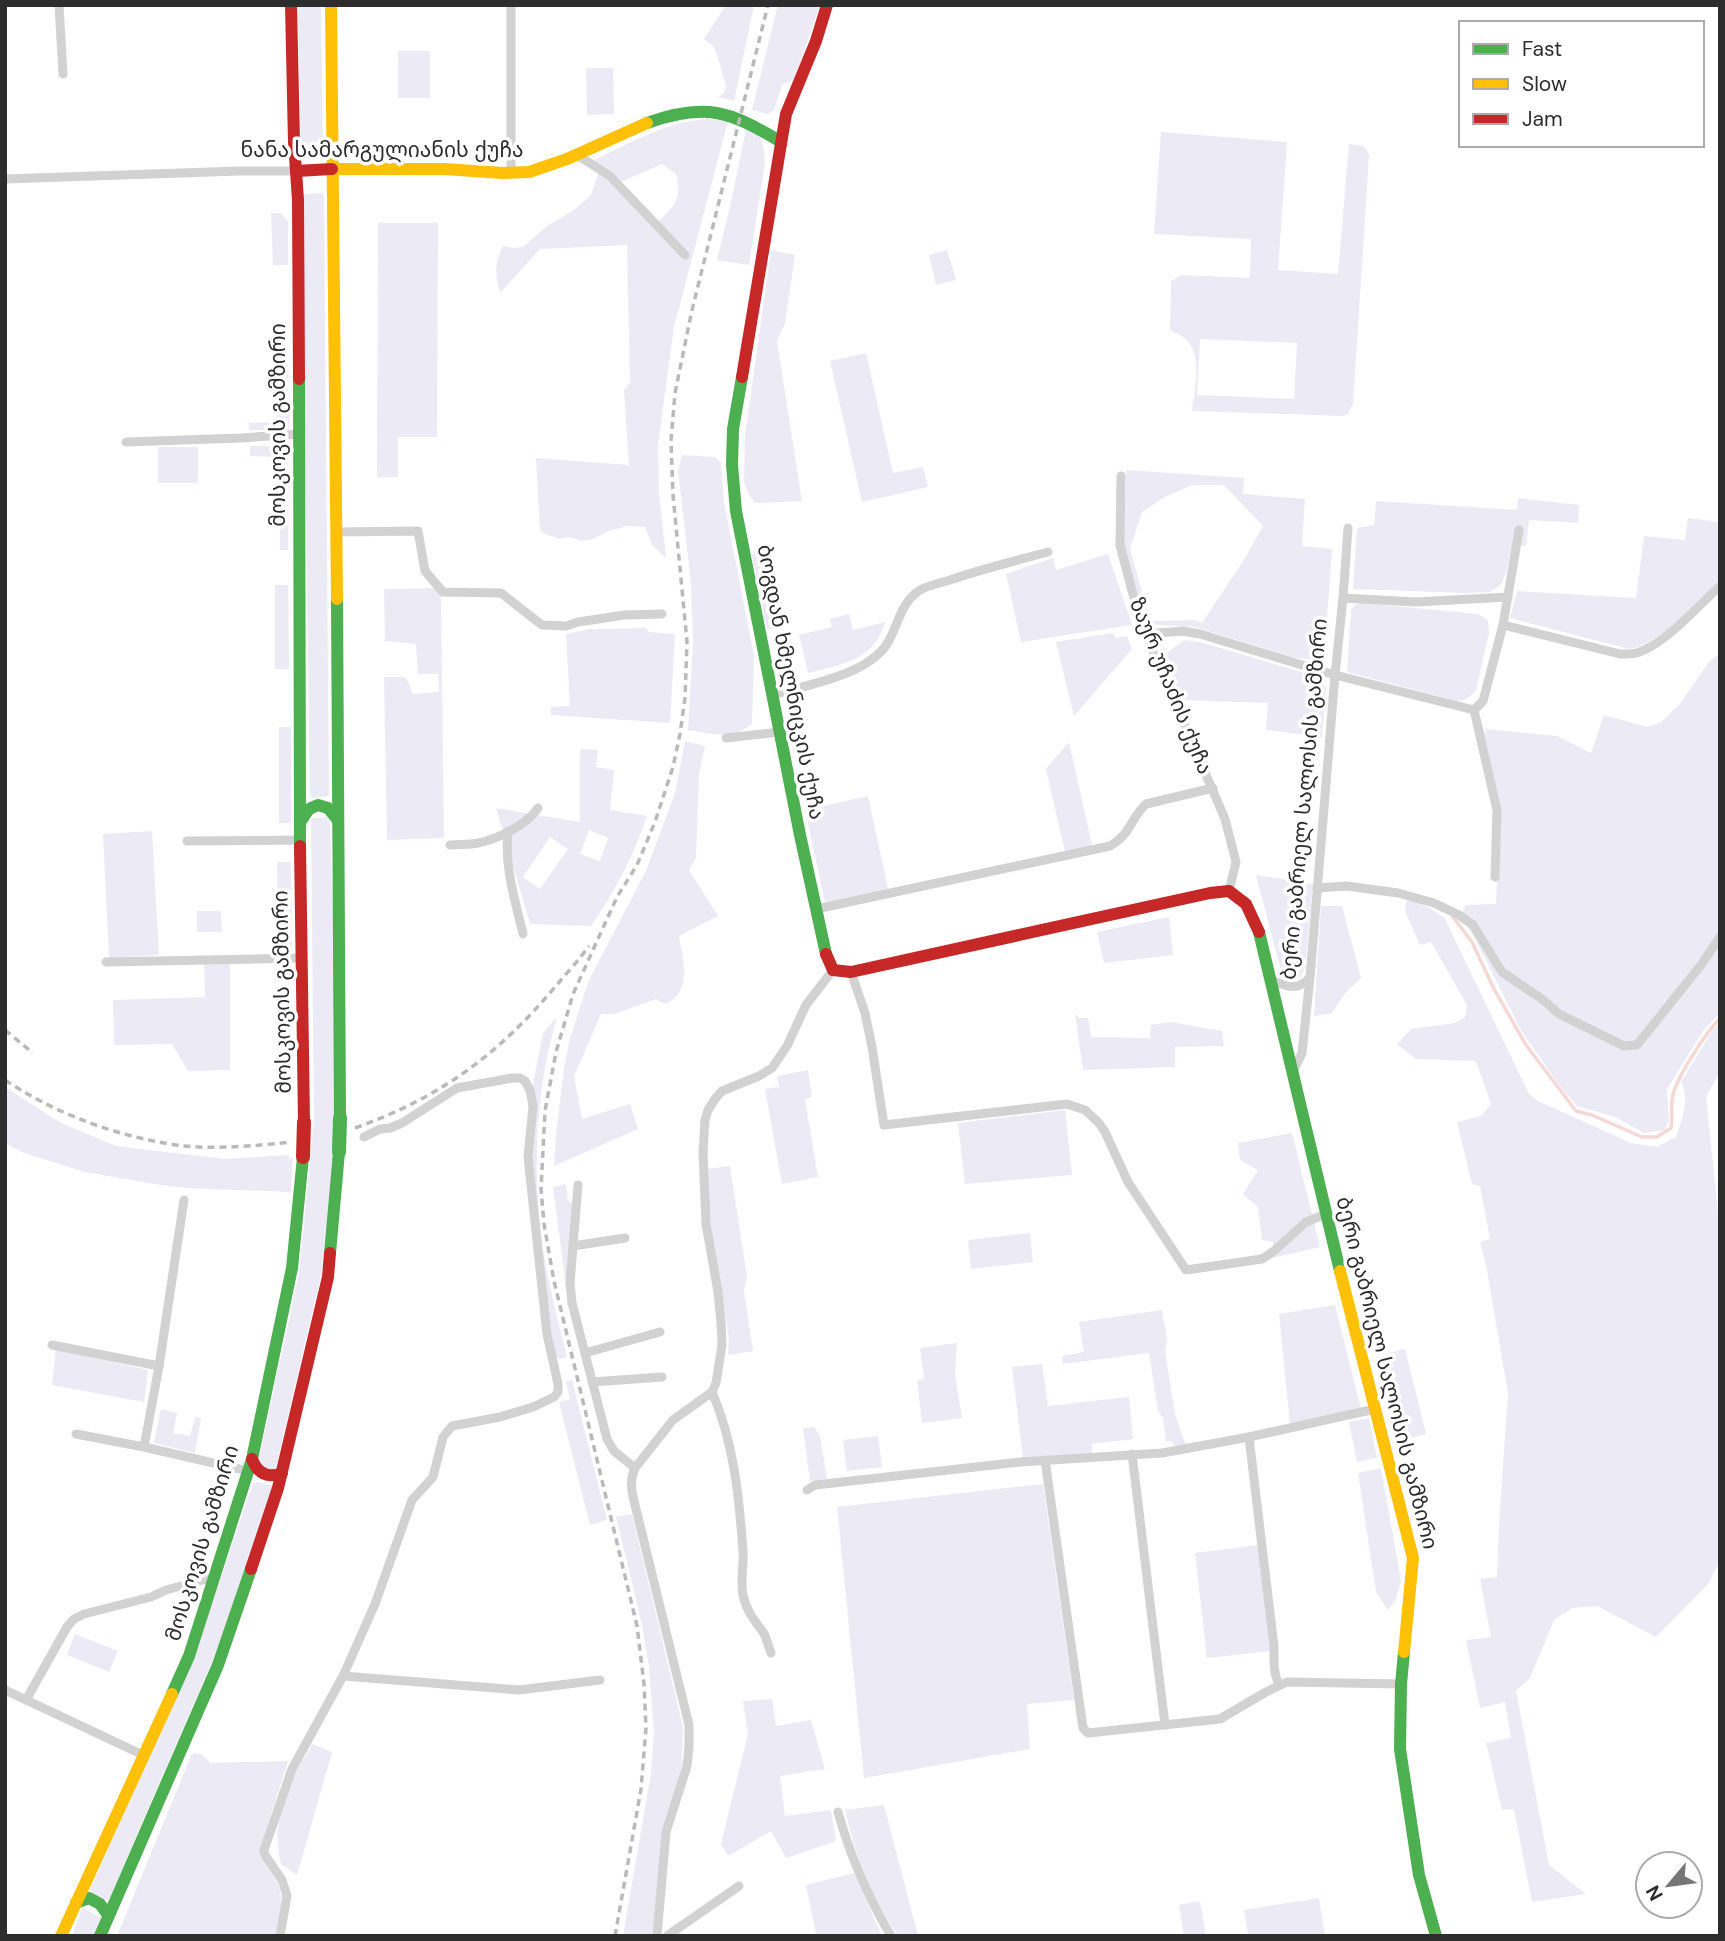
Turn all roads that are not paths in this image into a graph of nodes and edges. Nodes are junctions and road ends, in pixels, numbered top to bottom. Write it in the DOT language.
graph roads {
  1 [pos="60,5"];
  2 [pos="291,5"];
  3 [pos="331,5"];
  4 [pos="511,5"];
  5 [pos="827,5"];
  6 [pos="62,74"];
  7 [pos="781,142"];
  8 [pos="577,155"];
  9 [pos="332,169"];
  10 [pos="296,172"];
  11 [pos="511,174"];
  12 [pos="5,179"];
  13 [pos="685,255"];
  14 [pos="299,434"];
  15 [pos="126,442"];
  16 [pos="1121,476"];
  17 [pos="1348,528"];
  18 [pos="1520,530"];
  19 [pos="336,532"];
  20 [pos="1048,552"];
  21 [pos="1720,586"];
  22 [pos="1508,597"];
  23 [pos="1343,598"];
  24 [pos="663,614"];
  25 [pos="1503,625"];
  26 [pos="1146,634"];
  27 [pos="1335,675"];
  28 [pos="772,695"];
  29 [pos="1474,710"];
  30 [pos="780,732"];
  31 [pos="726,738"];
  32 [pos="1213,789"];
  33 [pos="538,808"];
  34 [pos="337,818"];
  35 [pos="300,823"];
  36 [pos="508,831"];
  37 [pos="300,840"];
  38 [pos="187,841"];
  39 [pos="450,845"];
  40 [pos="1495,877"];
  41 [pos="1317,888"];
  42 [pos="1229,891"];
  43 [pos="816,909"];
  44 [pos="523,934"];
  45 [pos="1720,937"];
  46 [pos="302,958"];
  47 [pos="106,962"];
  48 [pos="834,970"];
  49 [pos="851,972"];
  50 [pos="1310,977"];
  51 [pos="1272,980"];
  52 [pos="1293,1072"];
  53 [pos="364,1137"];
  54 [pos="578,1185"];
  55 [pos="184,1200"];
  56 [pos="1326,1214"];
  57 [pos="625,1238"];
  58 [pos="573,1245"];
  59 [pos="660,1332"];
  60 [pos="52,1345"];
  61 [pos="585,1353"];
  62 [pos="159,1366"];
  63 [pos="662,1377"];
  64 [pos="592,1382"];
  65 [pos="712,1392"];
  66 [pos="1375,1409"];
  67 [pos="76,1434"];
  68 [pos="1249,1437"];
  69 [pos="144,1447"];
  70 [pos="1132,1454"];
  71 [pos="1045,1460"];
  72 [pos="250,1465"];
  73 [pos="635,1468"];
  74 [pos="282,1473"];
  75 [pos="807,1490"];
  76 [pos="214,1577"];
  77 [pos="771,1653"];
  78 [pos="343,1676"];
  79 [pos="600,1680"];
  80 [pos="1401,1684"];
  81 [pos="1279,1685"];
  82 [pos="5,1690"];
  83 [pos="26,1700"];
  84 [pos="1165,1725"];
  85 [pos="143,1755"];
  86 [pos="838,1812"];
  87 [pos="739,1886"];
  88 [pos="76,1903"];
  89 [pos="108,1915"];
  90 [pos="61,1936"];
  91 [pos="100,1936"];
  92 [pos="280,1936"];
  93 [pos="657,1936"];
  94 [pos="667,1936"];
  95 [pos="891,1936"];
  96 [pos="1436,1936"];
  1 -- 6 [label="street"];
  2 -- 10 [label="main road, მოსკოვის გამზირი"];
  3 -- 9 [label="main road"];
  4 -- 11 [label="street"];
  5 -- 7 [label="main road, ბოგდან ხმელნიცკის ქუჩა"];
  7 -- 8 [label="main road, ნანა სამარგულიანის ქუჩა"];
  7 -- 28 [label="main road, ბოგდან ხმელნიცკის ქუჩა"];
  8 -- 11 [label="main road, ნანა სამარგულიანის ქუჩა"];
  8 -- 13 [label="street"];
  9 -- 10 [label="main road, ნანა სამარგულიანის ქუჩა"];
  9 -- 11 [label="main road, ნანა სამარგულიანის ქუჩა"];
  9 -- 19 [label="main road"];
  10 -- 12 [label="street, ნანა სამარგულიანის ქუჩა"];
  10 -- 14 [label="main road, მოსკოვის გამზირი"];
  14 -- 15 [label="street"];
  14 -- 35 [label="main road, მოსკოვის გამზირი"];
  16 -- 26 [label="street, ზაურ უჩაძის ქუჩა"];
  17 -- 23 [label="street, ბერი გაბრიელ სალოსის გამზირი"];
  18 -- 22 [label="street"];
  19 -- 24 [label="street"];
  19 -- 34 [label="main road"];
  20 -- 28 [label="street"];
  21 -- 25 [label="street"];
  22 -- 23 [label="street"];
  22 -- 25 [label="street"];
  23 -- 27 [label="street, ბერი გაბრიელ სალოსის გამზირი"];
  25 -- 29 [label="street"];
  26 -- 27 [label="street"];
  26 -- 32 [label="street, ზაურ უჩაძის ქუჩა"];
  27 -- 29 [label="street"];
  27 -- 41 [label="street, ბერი გაბრიელ სალოსის გამზირი"];
  28 -- 30 [label="main road, ბოგდან ხმელნიცკის ქუჩა"];
  29 -- 40 [label="street"];
  30 -- 31 [label="street"];
  30 -- 43 [label="main road, ბოგდან ხმელნიცკის ქუჩა"];
  32 -- 42 [label="street, ზაურ უჩაძის ქუჩა"];
  32 -- 43 [label="street"];
  33 -- 36 [label="street"];
  34 -- 35 [label="main road"];
  34 -- 74 [label="main road, bridge"];
  35 -- 37 [label="main road, მოსკოვის გამზირი"];
  36 -- 39 [label="street"];
  36 -- 44 [label="street"];
  37 -- 38 [label="street"];
  37 -- 46 [label="main road, მოსკოვის გამზირი"];
  41 -- 45 [label="street"];
  41 -- 50 [label="street, ბერი გაბრიელ სალოსის გამზირი"];
  42 -- 49 [label="main road"];
  42 -- 51 [label="main road, ბერი გაბრიელ სალოსის გამზირი"];
  43 -- 48 [label="main road, ბოგდან ხმელნიცკის ქუჩა"];
  46 -- 47 [label="street"];
  46 -- 72 [label="main road, მოსკოვის გამზირი, bridge"];
  48 -- 49 [label="main road"];
  48 -- 65 [label="street"];
  49 -- 56 [label="street"];
  50 -- 51 [label="street"];
  50 -- 52 [label="street, ბერი გაბრიელ სალოსის გამზირი"];
  51 -- 52 [label="main road, ბერი გაბრიელ სალოსის გამზირი"];
  52 -- 56 [label="main road, ბერი გაბრიელ სალოსის გამზირი"];
  53 -- 78 [label="street"];
  54 -- 58 [label="street"];
  55 -- 62 [label="street"];
  56 -- 66 [label="main road, ბერი გაბრიელ სალოსის გამზირი"];
  57 -- 58 [label="street"];
  58 -- 61 [label="street"];
  59 -- 61 [label="street"];
  60 -- 62 [label="street"];
  61 -- 64 [label="street"];
  62 -- 69 [label="street"];
  63 -- 64 [label="street"];
  64 -- 73 [label="street"];
  65 -- 73 [label="street"];
  65 -- 77 [label="street"];
  66 -- 68 [label="street"];
  66 -- 80 [label="main road, ბერი გაბრიელ სალოსის გამზირი"];
  67 -- 69 [label="street"];
  68 -- 70 [label="street"];
  68 -- 81 [label="street"];
  69 -- 72 [label="street"];
  70 -- 71 [label="street"];
  70 -- 84 [label="street"];
  71 -- 75 [label="street"];
  71 -- 84 [label="street"];
  72 -- 74 [label="main road"];
  72 -- 76 [label="main road, მოსკოვის გამზირი"];
  73 -- 93 [label="street"];
  74 -- 89 [label="main road"];
  76 -- 83 [label="street"];
  76 -- 85 [label="main road, მოსკოვის გამზირი"];
  78 -- 79 [label="street"];
  78 -- 92 [label="street"];
  80 -- 81 [label="street"];
  80 -- 96 [label="main road, ბერი გაბრიელ სალოსის გამზირი"];
  81 -- 84 [label="street"];
  82 -- 83 [label="street"];
  83 -- 85 [label="street"];
  85 -- 88 [label="main road, მოსკოვის გამზირი"];
  86 -- 95 [label="street"];
  87 -- 94 [label="street"];
  88 -- 89 [label="main road"];
  88 -- 90 [label="main road, მოსკოვის გამზირი"];
  89 -- 91 [label="main road"];
}
